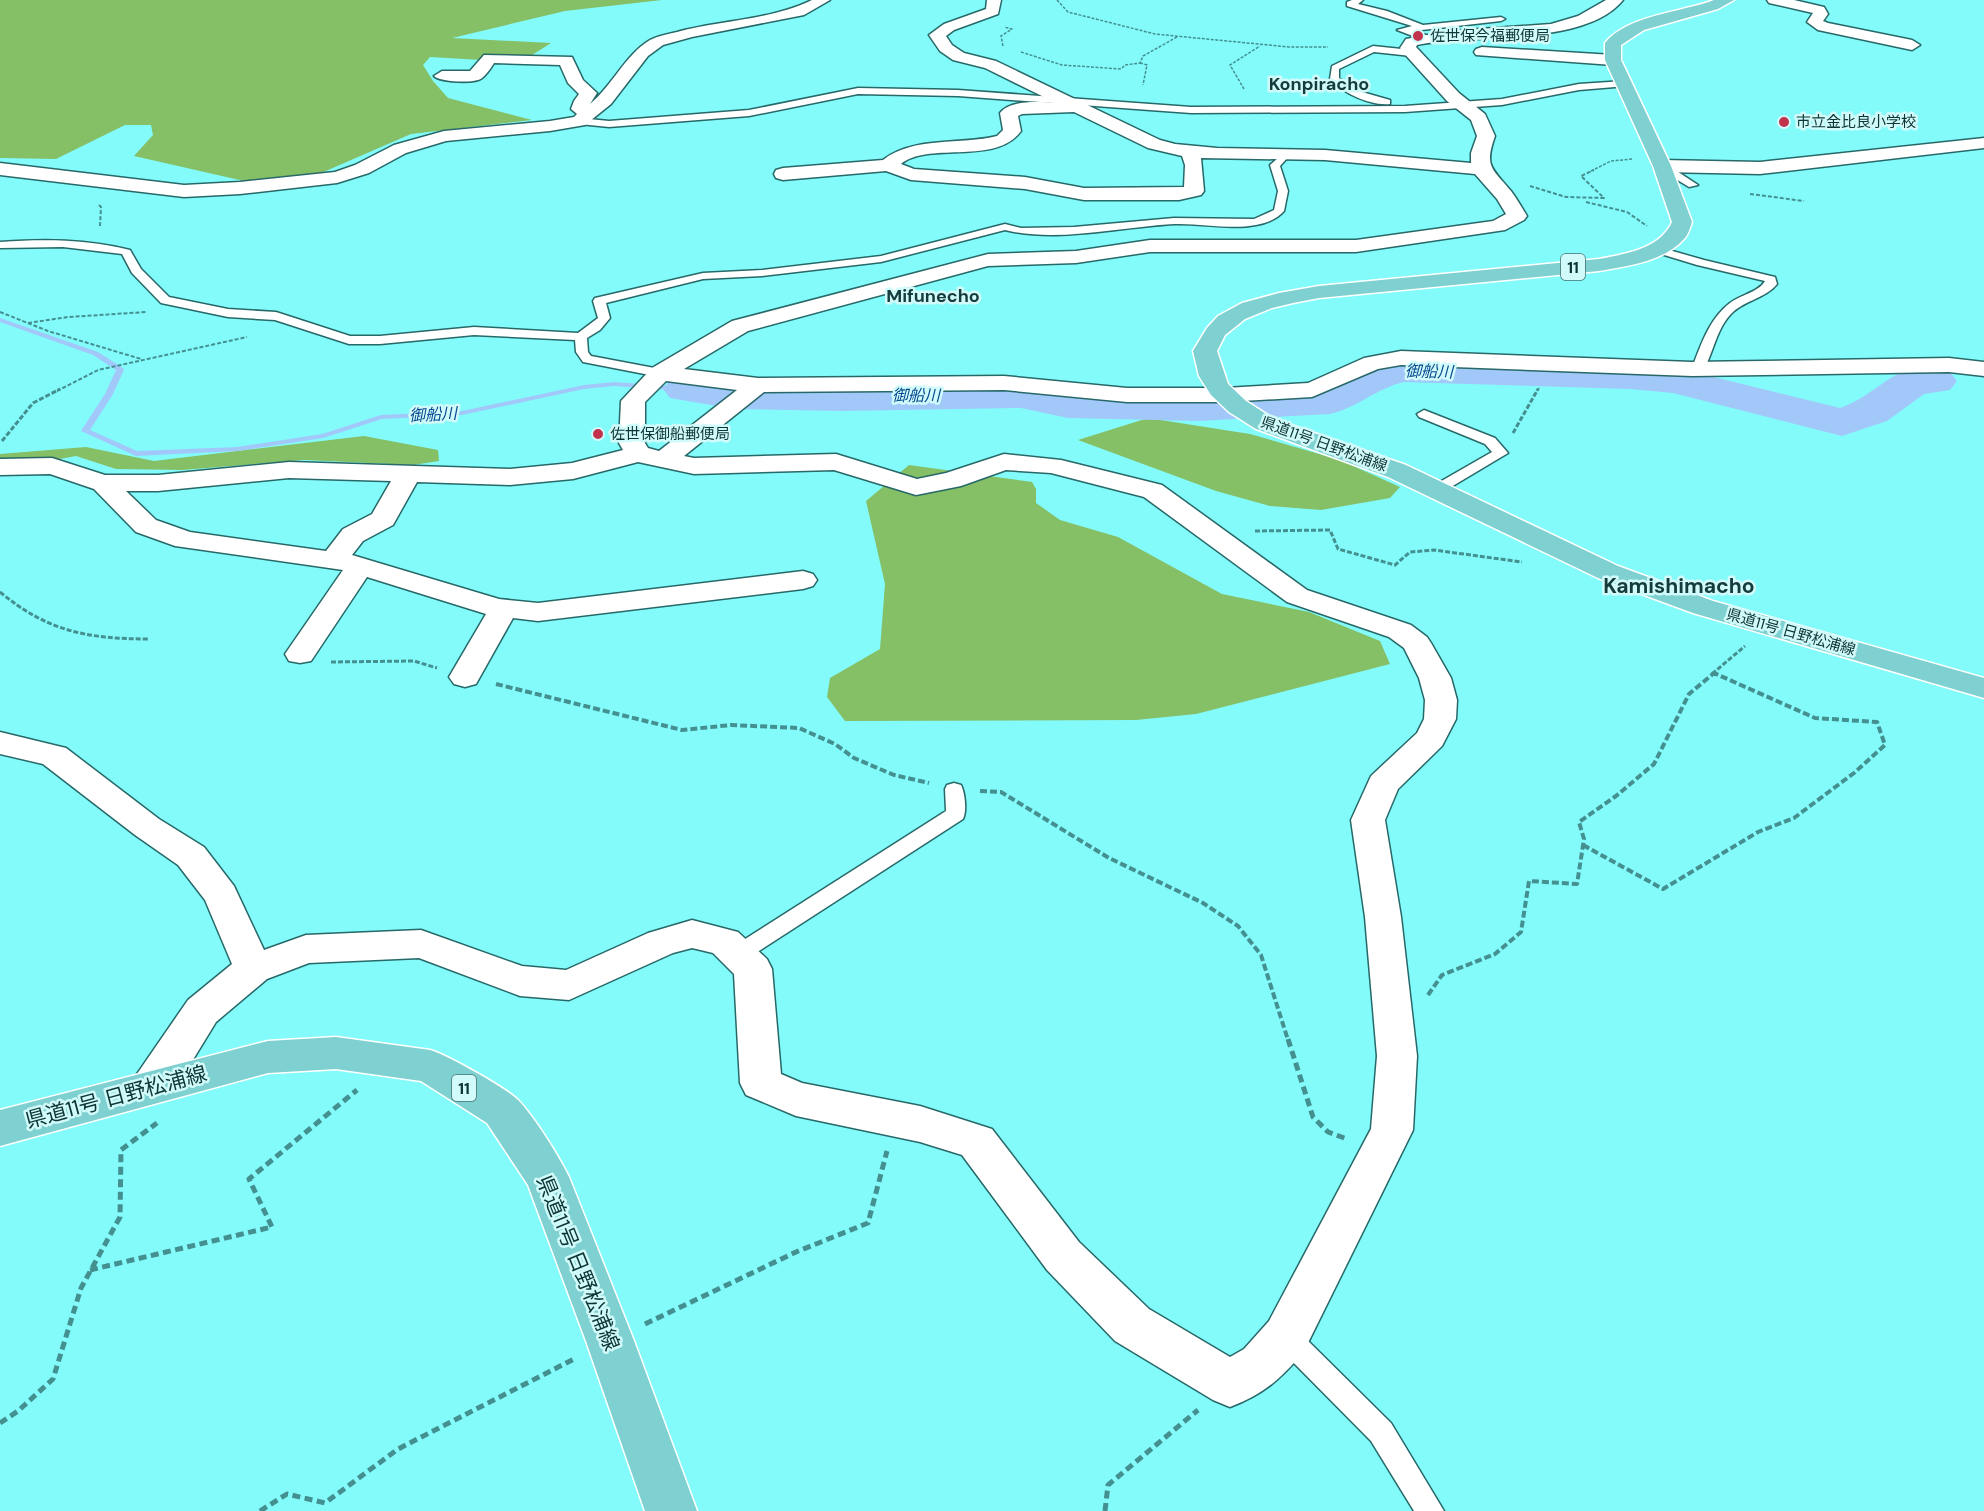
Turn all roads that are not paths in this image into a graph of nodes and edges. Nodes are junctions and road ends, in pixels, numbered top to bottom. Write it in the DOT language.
graph roads {
  1 [pos="823,0"];
  2 [pos="994,0"];
  3 [pos="1359,0"];
  4 [pos="1616,0"];
  5 [pos="1727,0"];
  6 [pos="1774,0"];
  7 [pos="1501,19"];
  8 [pos="1424,33"];
  9 [pos="1912,45"];
  10 [pos="1411,53"];
  11 [pos="1612,60"];
  12 [pos="442,76"];
  13 [pos="574,78"];
  14 [pos="552,80"];
  15 [pos="1624,84"];
  16 [pos="1071,103"];
  17 [pos="1464,106"];
  18 [pos="1424,108"];
  19 [pos="585,116"];
  20 [pos="1984,143"];
  21 [pos="1190,151"];
  22 [pos="1284,154"];
  23 [pos="1660,161"];
  24 [pos="888,165"];
  25 [pos="0,169"];
  26 [pos="1481,169"];
  27 [pos="783,174"];
  28 [pos="1693,185"];
  29 [pos="0,245"];
  30 [pos="1659,247"];
  31 [pos="581,337"];
  32 [pos="1698,368"];
  33 [pos="1984,369"];
  34 [pos="660,374"];
  35 [pos="758,385"];
  36 [pos="1226,396"];
  37 [pos="1424,414"];
  38 [pos="651,457"];
  39 [pos="0,467"];
  40 [pos="408,474"];
  41 [pos="103,483"];
  42 [pos="1436,490"];
  43 [pos="347,563"];
  44 [pos="803,580"];
  45 [pos="504,609"];
  46 [pos="300,654"];
  47 [pos="465,677"];
  48 [pos="1984,688"];
  49 [pos="0,743"];
  50 [pos="954,789"];
  51 [pos="738,954"];
  52 [pos="253,969"];
  53 [pos="154,1104"];
  54 [pos="0,1128"];
  55 [pos="1287,1337"];
  56 [pos="671,1511"];
  57 [pos="1430,1511"];
  1 -- 19 [label="street"];
  2 -- 16 [label="street"];
  3 -- 8 [label="lane"];
  4 -- 8 [label="street"];
  5 -- 11 [label="main road"];
  6 -- 9 [label="street"];
  7 -- 8 [label="lane"];
  8 -- 10 [label="street"];
  10 -- 11 [label="street"];
  10 -- 17 [label="street"];
  10 -- 18 [label="lane"];
  11 -- 15 [label="main road, 県道11号 日野松浦線 / 11"];
  12 -- 13 [label="street"];
  13 -- 14 [label="street"];
  13 -- 19 [label="street"];
  15 -- 17 [label="lane"];
  15 -- 23 [label="main road, 県道11号 日野松浦線 / 11"];
  16 -- 18 [label="lane"];
  16 -- 19 [label="lane"];
  16 -- 21 [label="street"];
  16 -- 24 [label="street"];
  17 -- 18 [label="lane"];
  17 -- 26 [label="street"];
  19 -- 25 [label="street"];
  20 -- 23 [label="street"];
  21 -- 22 [label="street"];
  21 -- 24 [label="street"];
  22 -- 26 [label="street"];
  22 -- 31 [label="lane"];
  23 -- 28 [label="lane"];
  23 -- 30 [label="main road, 県道11号 日野松浦線 / 11"];
  24 -- 27 [label="street"];
  26 -- 34 [label="street"];
  29 -- 31 [label="lane"];
  30 -- 32 [label="lane"];
  30 -- 36 [label="main road, 県道11号 日野松浦線 / 11"];
  31 -- 34 [label="lane"];
  32 -- 33 [label="street"];
  32 -- 36 [label="street"];
  34 -- 35 [label="street"];
  34 -- 38 [label="street"];
  35 -- 36 [label="street"];
  35 -- 38 [label="street"];
  36 -- 42 [label="main road, 県道11号 日野松浦線 / 11"];
  37 -- 42 [label="lane"];
  38 -- 40 [label="street"];
  38 -- 55 [label="street"];
  39 -- 41 [label="street"];
  40 -- 41 [label="street"];
  40 -- 43 [label="street"];
  41 -- 43 [label="street"];
  42 -- 48 [label="main road, 県道11号 日野松浦線 / 11"];
  43 -- 45 [label="street"];
  43 -- 46 [label="street"];
  44 -- 45 [label="street"];
  45 -- 47 [label="street"];
  49 -- 52 [label="street"];
  50 -- 51 [label="lane"];
  51 -- 52 [label="street"];
  51 -- 55 [label="street"];
  52 -- 53 [label="street"];
  53 -- 54 [label="main road, 県道11号 日野松浦線 / 11"];
  53 -- 56 [label="main road, 県道11号 日野松浦線 / 11"];
  55 -- 57 [label="lane"];
}
